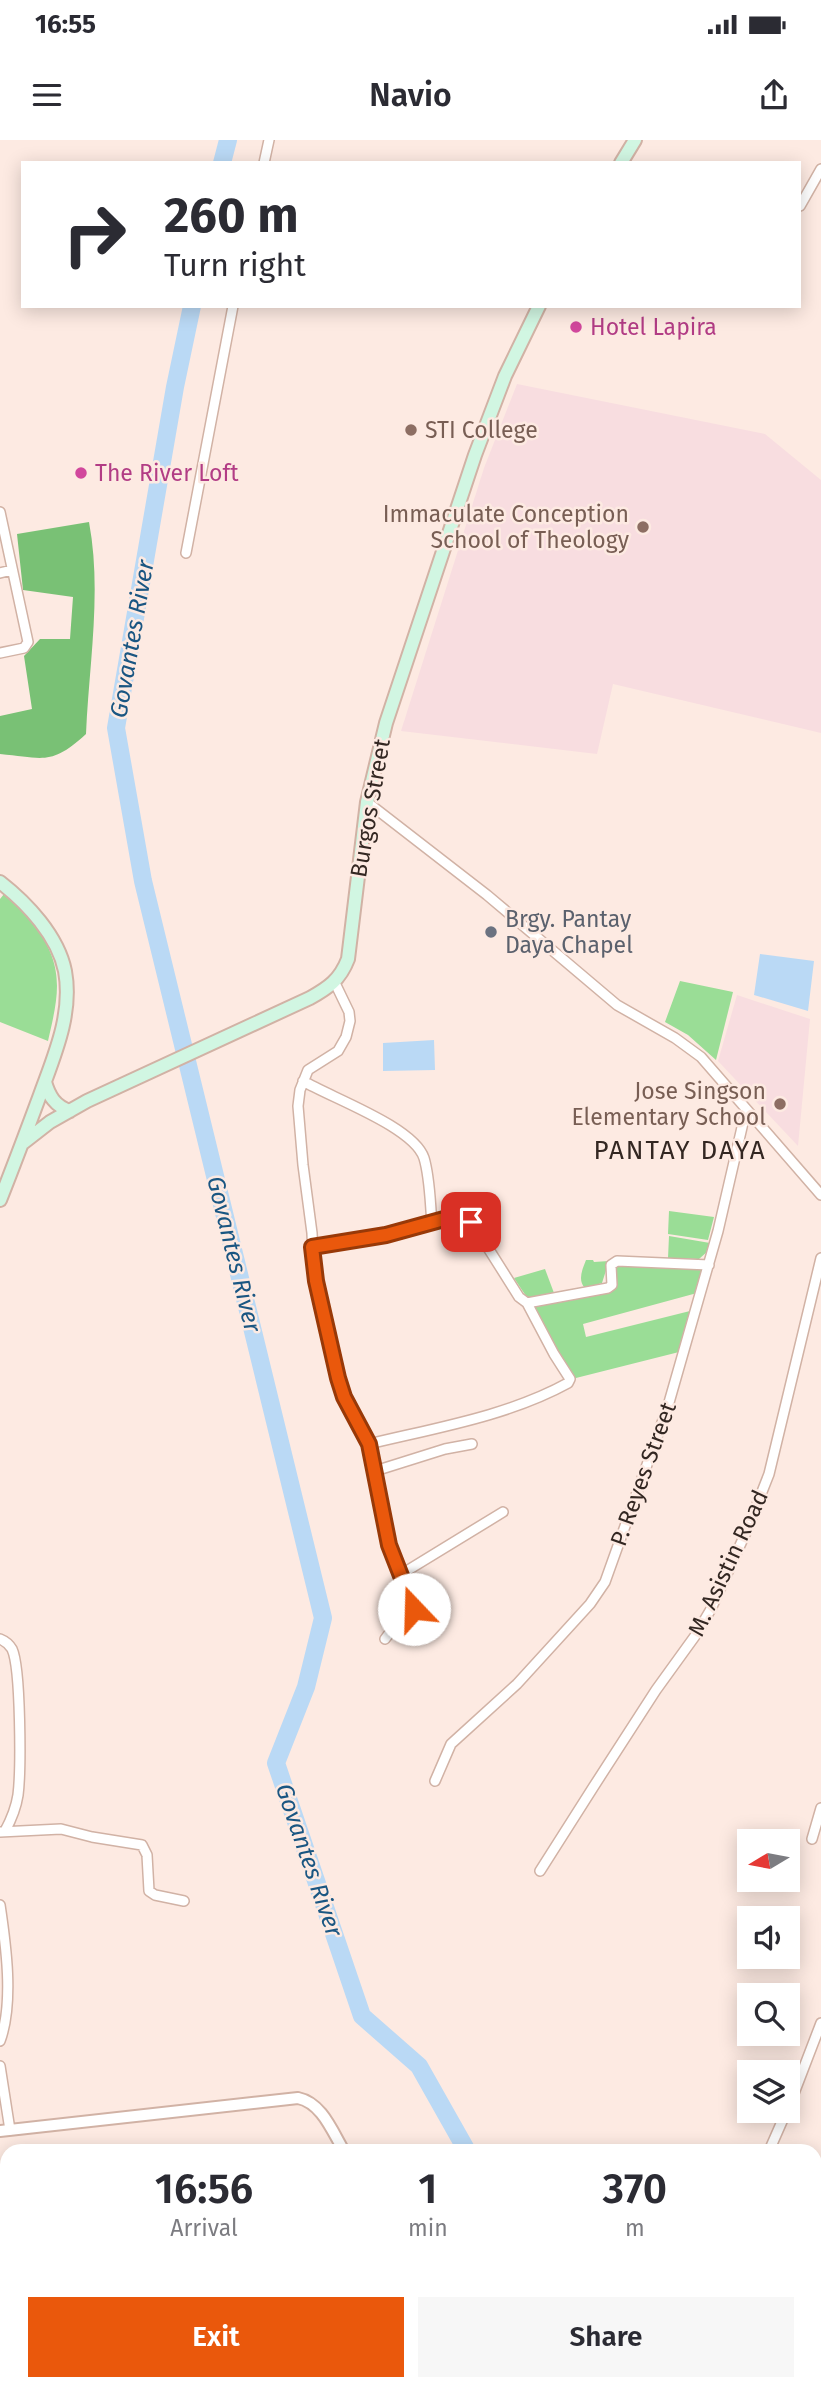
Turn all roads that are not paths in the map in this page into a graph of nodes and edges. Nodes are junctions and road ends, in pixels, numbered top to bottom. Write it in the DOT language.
graph roads {
  1 [pos="269,140"];
  2 [pos="635,140"];
  3 [pos="264,161"];
  4 [pos="622,161"];
  5 [pos="821,169"];
  6 [pos="801,204"];
  7 [pos="233,308"];
  8 [pos="538,308"];
  9 [pos="0,512"];
  10 [pos="186,552"];
  11 [pos="12,570"];
  12 [pos="0,573"];
  13 [pos="0,653"];
  14 [pos="367,802"];
  15 [pos="0,882"];
  16 [pos="335,982"];
  17 [pos="45,1082"];
  18 [pos="303,1082"];
  19 [pos="746,1110"];
  20 [pos="70,1111"];
  21 [pos="23,1143"];
  22 [pos="821,1195"];
  23 [pos="0,1200"];
  24 [pos="432,1223"];
  25 [pos="312,1247"];
  26 [pos="821,1258"];
  27 [pos="709,1265"];
  28 [pos="527,1303"];
  29 [pos="369,1444"];
  30 [pos="472,1444"];
  31 [pos="375,1471"];
  32 [pos="503,1511"];
  33 [pos="400,1575"];
  34 [pos="0,1639"];
  35 [pos="386,1639"];
  36 [pos="435,1780"];
  37 [pos="821,1808"];
  38 [pos="3,1832"];
  39 [pos="812,1839"];
  40 [pos="540,1871"];
  41 [pos="184,1901"];
  42 [pos="0,1905"];
  43 [pos="821,2023"];
  44 [pos="0,2041"];
  45 [pos="0,2066"];
  46 [pos="800,2077"];
  47 [pos="781,2123"];
  48 [pos="5,2130"];
  49 [pos="340,2144"];
  50 [pos="772,2144"];
  1 -- 3 [label="street"];
  2 -- 4 [label="main road"];
  5 -- 6 [label="street"];
  7 -- 10 [label="street"];
  8 -- 14 [label="main road, Burgos Street"];
  9 -- 11 [label="street"];
  11 -- 12 [label="street"];
  11 -- 13 [label="street"];
  14 -- 16 [label="main road, Burgos Street"];
  14 -- 19 [label="street"];
  15 -- 17 [label="main road"];
  16 -- 18 [label="street"];
  16 -- 20 [label="main road"];
  17 -- 20 [label="main road"];
  17 -- 21 [label="main road"];
  18 -- 24 [label="street"];
  18 -- 25 [label="street"];
  19 -- 22 [label="street"];
  19 -- 27 [label="street, P. Reyes Street"];
  20 -- 21 [label="main road"];
  21 -- 23 [label="main road"];
  24 -- 25 [label="street"];
  24 -- 28 [label="street"];
  25 -- 29 [label="street"];
  26 -- 40 [label="street, M. Asistin Road"];
  27 -- 28 [label="street"];
  27 -- 36 [label="street, P. Reyes Street"];
  28 -- 29 [label="street"];
  29 -- 31 [label="street"];
  30 -- 31 [label="street"];
  31 -- 33 [label="street"];
  32 -- 33 [label="street"];
  33 -- 35 [label="street"];
  34 -- 38 [label="street"];
  37 -- 39 [label="street"];
  38 -- 41 [label="street"];
  42 -- 44 [label="street"];
  43 -- 46 [label="street"];
  45 -- 48 [label="street"];
  47 -- 50 [label="street"];
  48 -- 49 [label="street"];
}
